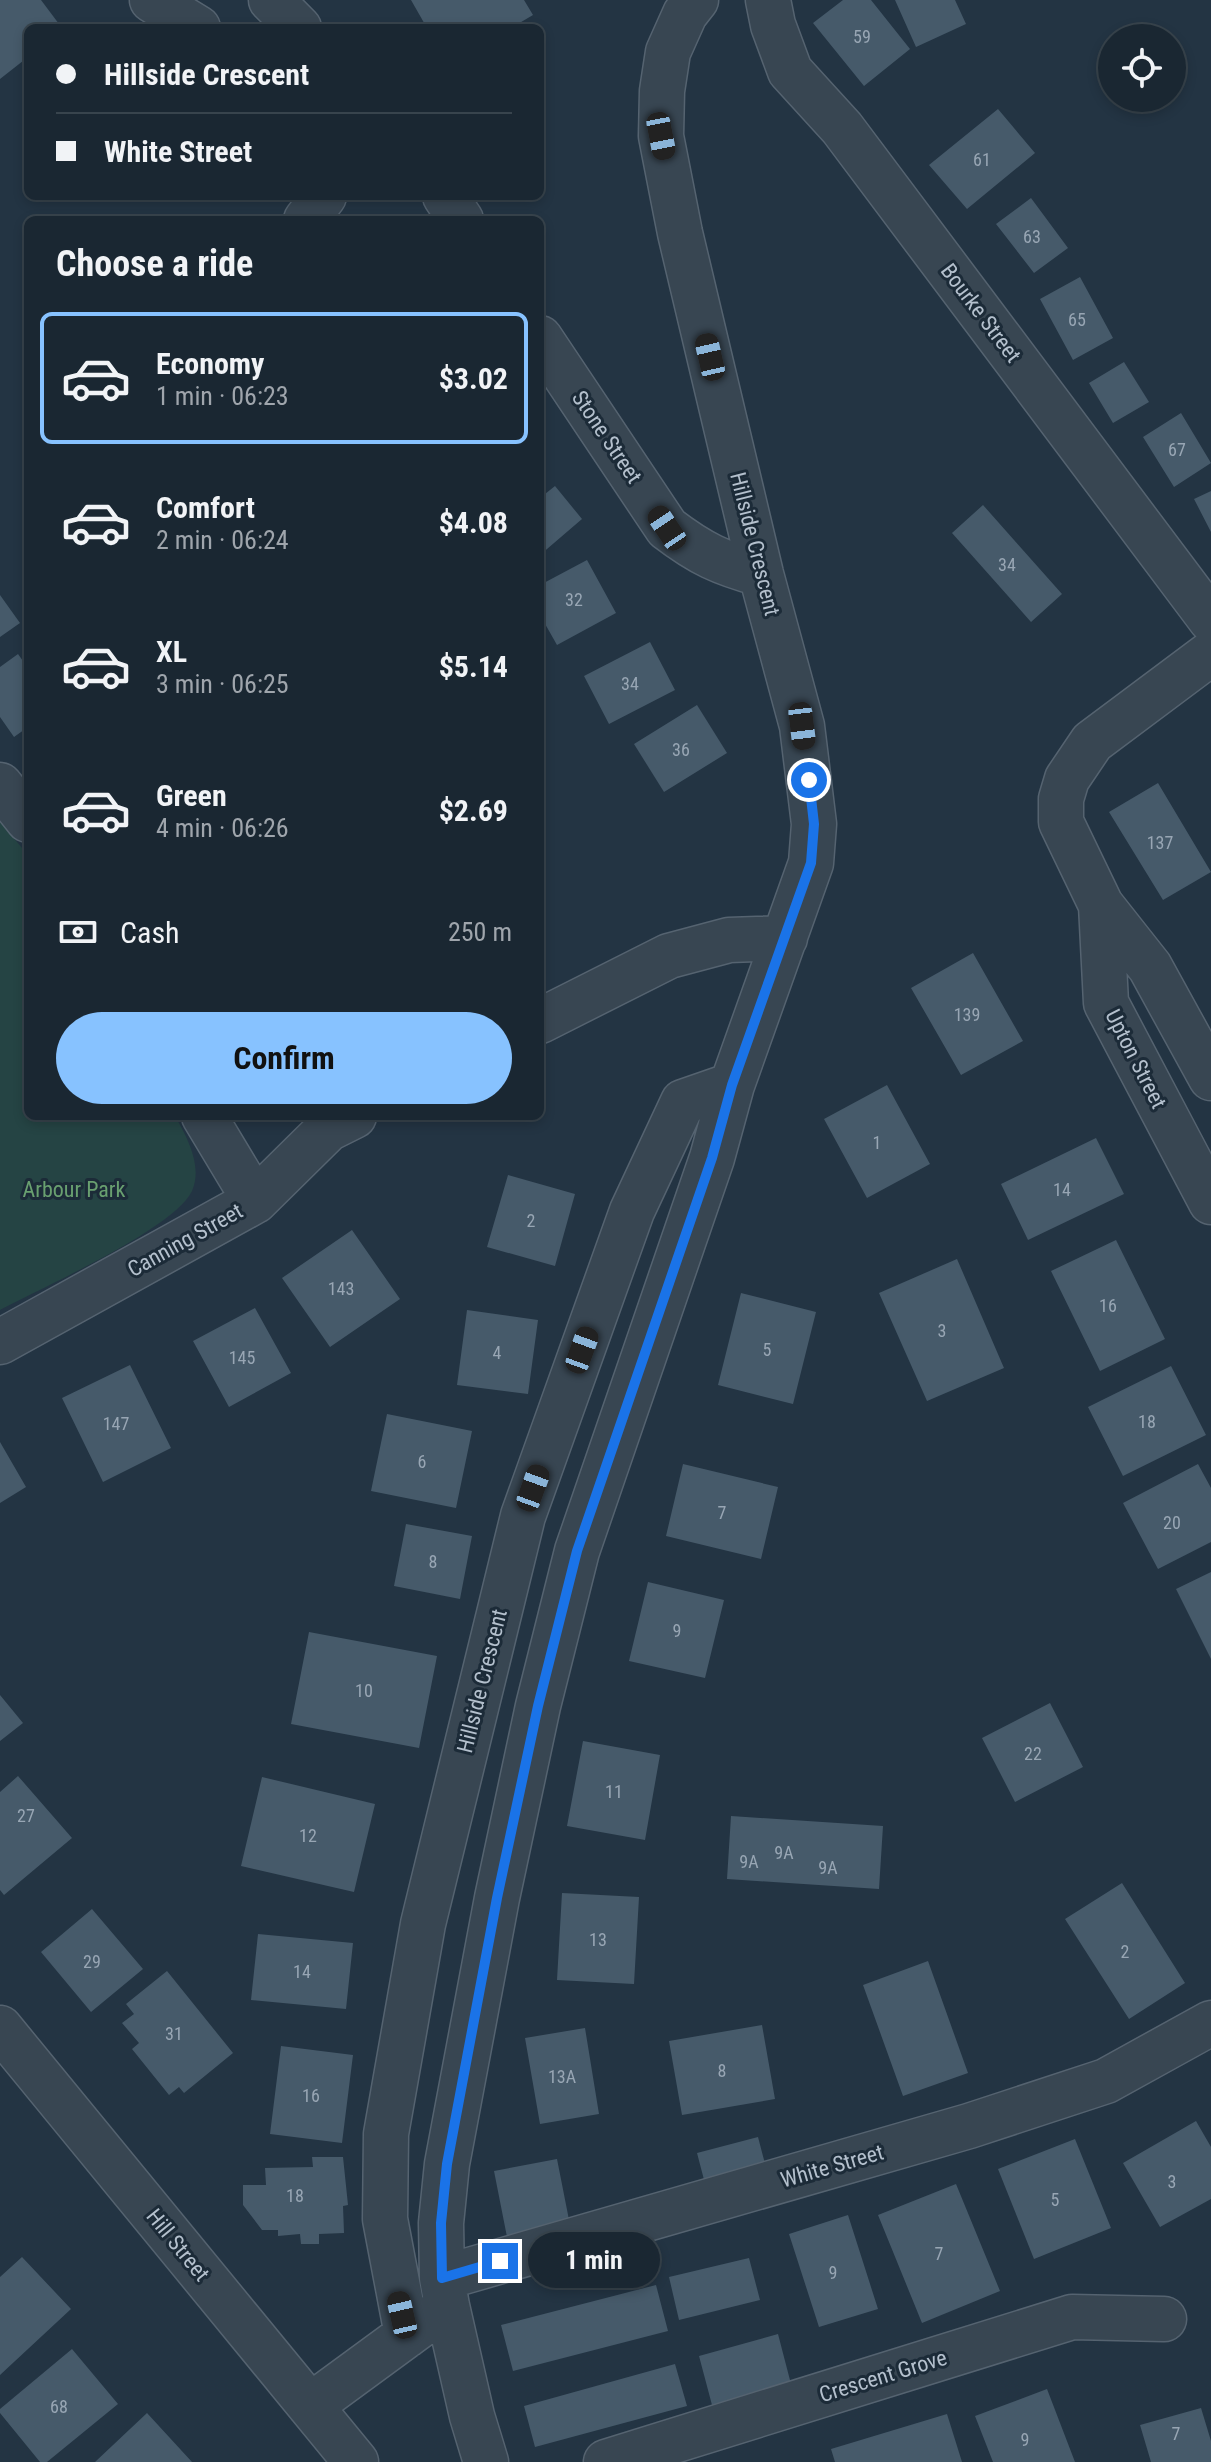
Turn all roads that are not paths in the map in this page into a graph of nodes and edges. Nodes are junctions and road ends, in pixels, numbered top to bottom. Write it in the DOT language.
graph roads {
  1 [pos="152,0"];
  2 [pos="271,0"];
  3 [pos="696,0"];
  4 [pos="768,0"];
  5 [pos="191,24"];
  6 [pos="295,24"];
  7 [pos="544,344"];
  8 [pos="761,574"];
  9 [pos="1211,620"];
  10 [pos="1211,653"];
  11 [pos="0,785"];
  12 [pos="24,815"];
  13 [pos="1101,905"];
  14 [pos="785,938"];
  15 [pos="544,1019"];
  16 [pos="1211,1078"];
  17 [pos="732,1085"];
  18 [pos="206,1120"];
  19 [pos="346,1120"];
  20 [pos="255,1201"];
  21 [pos="1211,1202"];
  22 [pos="0,1342"];
  23 [pos="1211,2023"];
  24 [pos="0,2028"];
  25 [pos="444,2292"];
  26 [pos="1164,2319"];
  27 [pos="407,2335"];
  28 [pos="310,2406"];
  29 [pos="356,2462"];
  30 [pos="486,2462"];
  31 [pos="606,2462"];
  1 -- 5 [label="street"];
  2 -- 6 [label="street"];
  3 -- 8 [label="street, Hillside Crescent"];
  4 -- 9 [label="street, Bourke Street"];
  7 -- 8 [label="street, Stone Street"];
  8 -- 14 [label="street, Hillside Crescent"];
  10 -- 13 [label="street, Upton Street"];
  11 -- 12 [label="street"];
  13 -- 16 [label="street, Upton Street"];
  13 -- 21 [label="street, Upton Street"];
  14 -- 15 [label="street"];
  14 -- 17 [label="street, Hillside Crescent"];
  17 -- 25 [label="street, Hillside Crescent"];
  17 -- 27 [label="street, Hillside Crescent"];
  18 -- 20 [label="street"];
  19 -- 20 [label="street, Canning Street"];
  20 -- 22 [label="street, Canning Street"];
  23 -- 25 [label="street, White Street"];
  24 -- 28 [label="street, Hill Street"];
  25 -- 27 [label="street, White Street"];
  25 -- 30 [label="street, Hillside Crescent"];
  26 -- 31 [label="street, Crescent Grove"];
  27 -- 28 [label="street, White Street"];
  28 -- 29 [label="street, Hill Street"];
}
